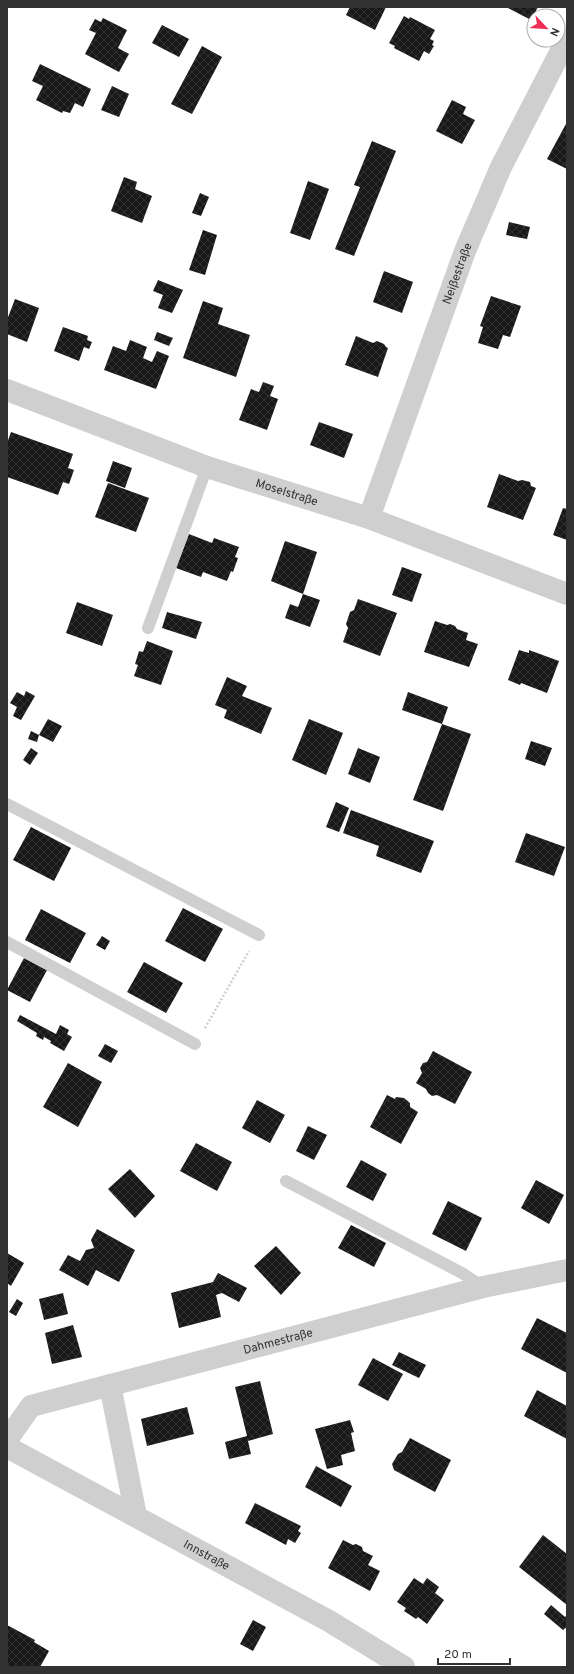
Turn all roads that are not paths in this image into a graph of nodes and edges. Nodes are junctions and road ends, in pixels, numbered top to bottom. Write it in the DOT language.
graph roads {
  1 [pos="567,39"];
  2 [pos="7,390"];
  3 [pos="207,467"];
  4 [pos="369,518"];
  5 [pos="567,594"];
  6 [pos="148,628"];
  7 [pos="7,804"];
  8 [pos="259,935"];
  9 [pos="7,942"];
  10 [pos="195,1044"];
  11 [pos="286,1181"];
  12 [pos="567,1270"];
  13 [pos="483,1287"];
  14 [pos="110,1385"];
  15 [pos="7,1440"];
  16 [pos="7,1447"];
  17 [pos="136,1516"];
  18 [pos="404,1667"];
  1 -- 4 [label="street, Neißestraße"];
  2 -- 3 [label="street, Moselstraße"];
  3 -- 4 [label="street, Moselstraße"];
  3 -- 6 [label="lane"];
  4 -- 5 [label="street, Moselstraße"];
  7 -- 8 [label="lane"];
  9 -- 10 [label="lane"];
  11 -- 13 [label="lane"];
  12 -- 13 [label="street, Dahmestraße"];
  13 -- 14 [label="street, Dahmestraße"];
  14 -- 15 [label="street, Dahmestraße"];
  14 -- 17 [label="street"];
  16 -- 17 [label="street, Innstraße"];
  17 -- 18 [label="street, Innstraße"];
}
